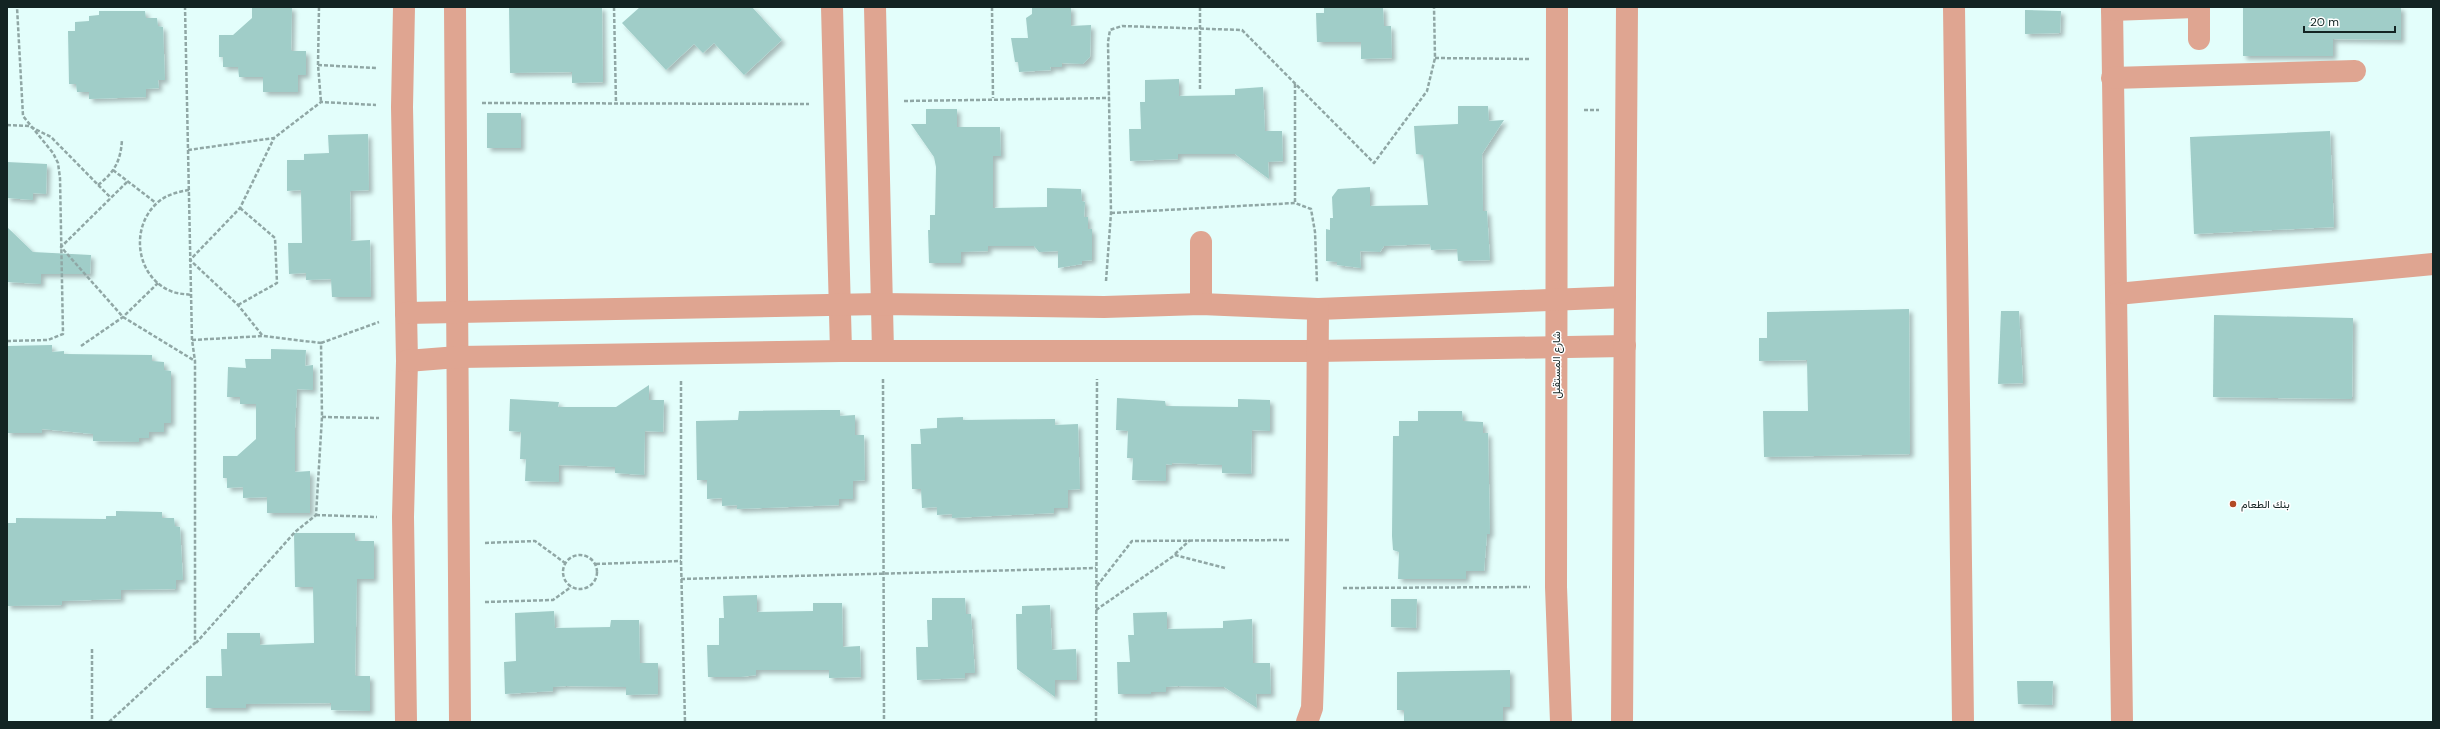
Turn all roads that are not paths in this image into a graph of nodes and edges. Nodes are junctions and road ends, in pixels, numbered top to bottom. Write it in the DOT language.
graph roads {
  1 [pos="404,7"];
  2 [pos="455,7"];
  3 [pos="832,7"];
  4 [pos="875,7"];
  5 [pos="1557,7"];
  6 [pos="1627,7"];
  7 [pos="1954,7"];
  8 [pos="2195,7"];
  9 [pos="2199,7"];
  10 [pos="2112,9"];
  11 [pos="2199,39"];
  12 [pos="2355,71"];
  13 [pos="2112,78"];
  14 [pos="1201,242"];
  15 [pos="2433,264"];
  16 [pos="2118,294"];
  17 [pos="1625,297"];
  18 [pos="1557,298"];
  19 [pos="882,304"];
  20 [pos="1201,304"];
  21 [pos="840,305"];
  22 [pos="1318,309"];
  23 [pos="406,313"];
  24 [pos="458,313"];
  25 [pos="1556,346"];
  26 [pos="1625,346"];
  27 [pos="841,351"];
  28 [pos="883,351"];
  29 [pos="1317,351"];
  30 [pos="458,357"];
  31 [pos="407,361"];
  32 [pos="406,722"];
  33 [pos="460,722"];
  34 [pos="1307,722"];
  35 [pos="1561,722"];
  36 [pos="1622,722"];
  37 [pos="1963,722"];
  38 [pos="2122,722"];
  1 -- 23 [label="street"];
  2 -- 24 [label="street"];
  3 -- 21 [label="street"];
  4 -- 19 [label="street"];
  5 -- 18 [label="street, شارع المستقبل"];
  6 -- 17 [label="street"];
  7 -- 37 [label="street"];
  8 -- 10 [label="street"];
  9 -- 11 [label="street"];
  10 -- 13 [label="street"];
  12 -- 13 [label="street"];
  13 -- 16 [label="street"];
  14 -- 20 [label="street"];
  15 -- 16 [label="street"];
  16 -- 38 [label="street"];
  17 -- 18 [label="street"];
  17 -- 26 [label="street"];
  18 -- 22 [label="street"];
  18 -- 25 [label="street, شارع المستقبل"];
  19 -- 20 [label="street"];
  19 -- 21 [label="street"];
  19 -- 28 [label="street"];
  20 -- 22 [label="street"];
  21 -- 24 [label="street"];
  21 -- 27 [label="street"];
  22 -- 29 [label="street"];
  23 -- 24 [label="street"];
  23 -- 31 [label="street"];
  24 -- 30 [label="street"];
  25 -- 26 [label="street"];
  25 -- 29 [label="street"];
  25 -- 35 [label="street, شارع المستقبل"];
  26 -- 36 [label="street"];
  27 -- 28 [label="street"];
  27 -- 30 [label="street"];
  28 -- 29 [label="street"];
  29 -- 34 [label="street"];
  30 -- 31 [label="street"];
  30 -- 33 [label="street"];
  31 -- 32 [label="street"];
}
